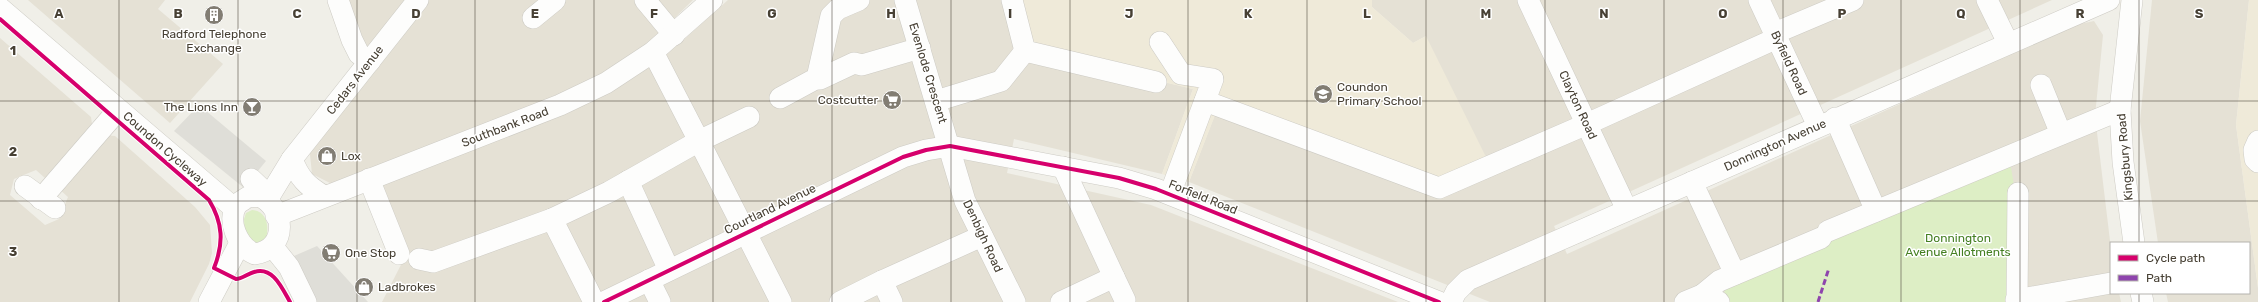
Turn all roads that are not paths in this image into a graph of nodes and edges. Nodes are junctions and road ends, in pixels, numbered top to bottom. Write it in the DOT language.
graph roads {
  1 [pos="338,0"];
  2 [pos="418,0"];
  3 [pos="555,0"];
  4 [pos="645,0"];
  5 [pos="712,0"];
  6 [pos="859,0"];
  7 [pos="905,0"];
  8 [pos="1012,0"];
  9 [pos="1528,0"];
  10 [pos="1759,0"];
  11 [pos="1853,0"];
  12 [pos="1987,0"];
  13 [pos="2109,0"];
  14 [pos="2133,0"];
  15 [pos="7,7"];
  16 [pos="533,18"];
  17 [pos="674,35"];
  18 [pos="1776,35"];
  19 [pos="1160,42"];
  20 [pos="2008,43"];
  21 [pos="920,48"];
  22 [pos="1025,51"];
  23 [pos="653,52"];
  24 [pos="370,61"];
  25 [pos="817,78"];
  26 [pos="1156,82"];
  27 [pos="2041,85"];
  28 [pos="780,98"];
  29 [pos="936,101"];
  30 [pos="1205,101"];
  31 [pos="118,110"];
  32 [pos="2120,110"];
  33 [pos="749,117"];
  34 [pos="1827,122"];
  35 [pos="1587,124"];
  36 [pos="2061,134"];
  37 [pos="699,141"];
  38 [pos="2258,141"];
  39 [pos="950,146"];
  40 [pos="292,159"];
  41 [pos="2258,162"];
  42 [pos="1063,167"];
  43 [pos="369,179"];
  44 [pos="251,180"];
  45 [pos="628,181"];
  46 [pos="1692,182"];
  47 [pos="25,186"];
  48 [pos="2018,193"];
  49 [pos="1170,194"];
  50 [pos="324,196"];
  51 [pos="270,204"];
  52 [pos="234,208"];
  53 [pos="1627,210"];
  54 [pos="1876,211"];
  55 [pos="552,219"];
  56 [pos="747,231"];
  57 [pos="982,236"];
  58 [pos="2134,242"];
  59 [pos="240,243"];
  60 [pos="273,247"];
  61 [pos="669,270"];
  62 [pos="1735,274"];
  63 [pos="1114,277"];
  64 [pos="649,280"];
  65 [pos="882,281"];
  66 [pos="2110,283"];
  67 [pos="1125,300"];
  68 [pos="1430,300"];
  69 [pos="1702,300"];
  70 [pos="2016,301"];
  71 [pos="209,302"];
  72 [pos="306,302"];
  73 [pos="594,302"];
  74 [pos="604,302"];
  75 [pos="660,302"];
  76 [pos="781,302"];
  77 [pos="840,302"];
  78 [pos="892,302"];
  79 [pos="1014,302"];
  80 [pos="1061,302"];
  81 [pos="1451,302"];
  1 -- 24 [label="street"];
  2 -- 24 [label="street, Cedars Avenue"];
  3 -- 16 [label="street"];
  4 -- 17 [label="street"];
  5 -- 17 [label="street, Southbank Road"];
  6 -- 25 [label="street"];
  7 -- 21 [label="street, Evenlode Crescent"];
  8 -- 22 [label="street"];
  9 -- 35 [label="street, Clayton Road"];
  10 -- 18 [label="street, Byfield Road"];
  11 -- 18 [label="street"];
  12 -- 20 [label="street"];
  13 -- 20 [label="street, Donnington Avenue"];
  14 -- 32 [label="street, Kingsbury Road"];
  15 -- 31 [label="street"];
  17 -- 23 [label="street, Southbank Road"];
  18 -- 34 [label="street, Byfield Road"];
  18 -- 35 [label="street"];
  19 -- 30 [label="street"];
  20 -- 34 [label="street, Donnington Avenue"];
  21 -- 25 [label="street"];
  21 -- 29 [label="street, Evenlode Crescent"];
  22 -- 26 [label="street"];
  22 -- 29 [label="street"];
  23 -- 37 [label="street"];
  23 -- 43 [label="street, Southbank Road"];
  24 -- 40 [label="street, Cedars Avenue"];
  25 -- 28 [label="street"];
  27 -- 36 [label="street"];
  29 -- 39 [label="street, Evenlode Crescent"];
  30 -- 35 [label="street"];
  30 -- 49 [label="street"];
  31 -- 47 [label="street"];
  31 -- 52 [label="street"];
  32 -- 36 [label="street"];
  32 -- 58 [label="street, Kingsbury Road"];
  33 -- 37 [label="street"];
  34 -- 46 [label="street, Donnington Avenue"];
  34 -- 54 [label="street, Byfield Road"];
  35 -- 53 [label="street, Clayton Road"];
  36 -- 54 [label="street"];
  37 -- 45 [label="street"];
  37 -- 56 [label="street"];
  38 -- 41 [label="street"];
  39 -- 42 [label="street, Forfield Road"];
  39 -- 56 [label="street, Courtland Avenue"];
  39 -- 57 [label="street, Denbigh Road"];
  40 -- 50 [label="street"];
  40 -- 51 [label="street, Cedars Avenue"];
  42 -- 49 [label="street, Forfield Road"];
  42 -- 63 [label="street"];
  43 -- 50 [label="street, Southbank Road"];
  43 -- 55 [label="street"];
  44 -- 51 [label="street"];
  45 -- 55 [label="street"];
  45 -- 61 [label="street"];
  46 -- 53 [label="street, Donnington Avenue"];
  46 -- 62 [label="street"];
  48 -- 70 [label="street"];
  49 -- 68 [label="street, Forfield Road"];
  50 -- 51 [label="street, Southbank Road"];
  51 -- 52 [label="street"];
  51 -- 60 [label="street"];
  52 -- 59 [label="street"];
  53 -- 81 [label="street, Donnington Avenue"];
  54 -- 62 [label="street"];
  55 -- 73 [label="street"];
  56 -- 61 [label="street, Courtland Avenue"];
  56 -- 76 [label="street"];
  57 -- 65 [label="street"];
  57 -- 79 [label="street, Denbigh Road"];
  59 -- 60 [label="street"];
  59 -- 71 [label="street"];
  60 -- 72 [label="street"];
  61 -- 64 [label="street, Courtland Avenue"];
  62 -- 69 [label="street"];
  63 -- 67 [label="street"];
  63 -- 80 [label="street"];
  64 -- 74 [label="street, Courtland Avenue"];
  64 -- 75 [label="street"];
  65 -- 77 [label="street"];
  65 -- 78 [label="street"];
  66 -- 70 [label="street"];
}
